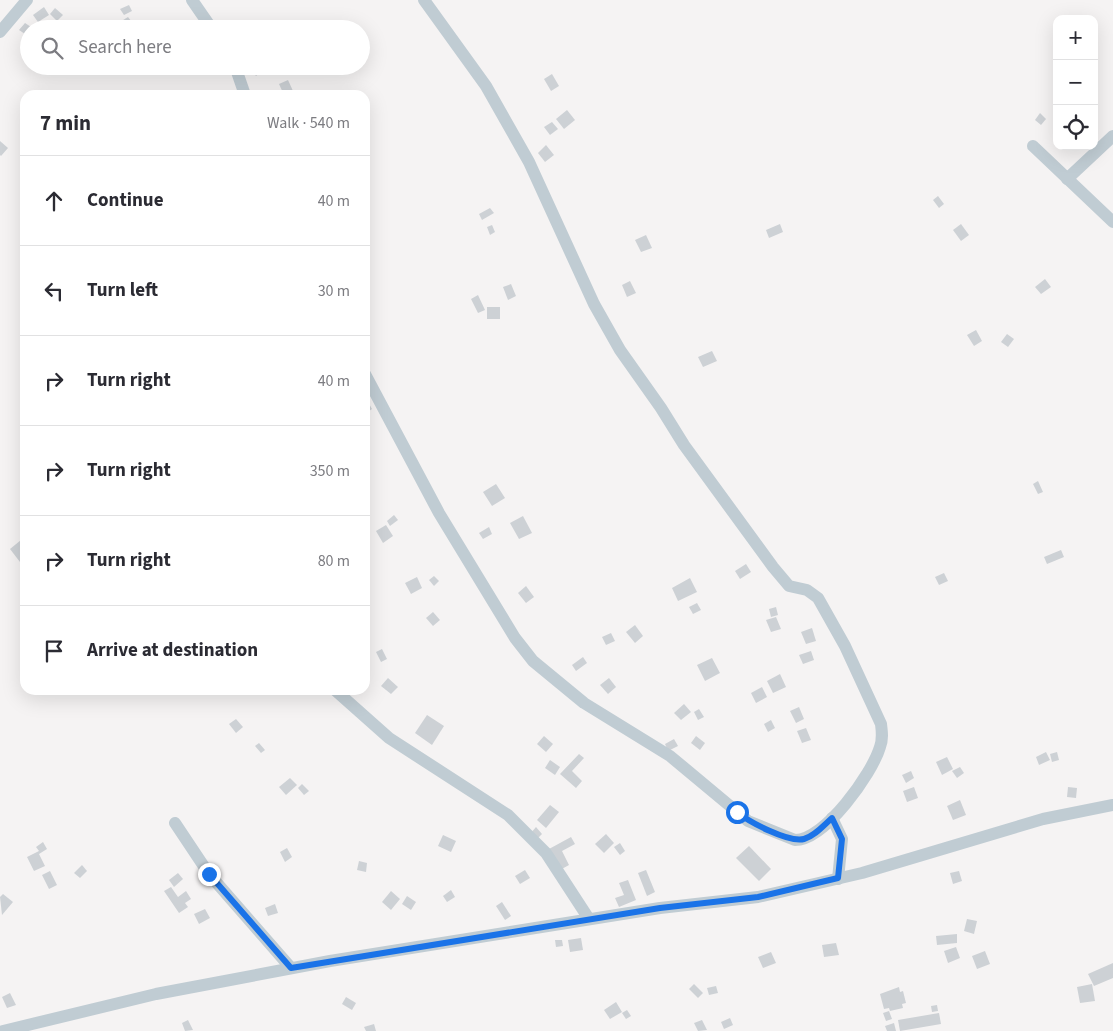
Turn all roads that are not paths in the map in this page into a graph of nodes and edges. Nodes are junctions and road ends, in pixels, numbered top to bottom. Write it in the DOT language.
graph roads {
  1 [pos="27,0"];
  2 [pos="192,0"];
  3 [pos="424,0"];
  4 [pos="206,20"];
  5 [pos="0,32"];
  6 [pos="238,75"];
  7 [pos="243,90"];
  8 [pos="1113,136"];
  9 [pos="1033,146"];
  10 [pos="1067,178"];
  11 [pos="1113,222"];
  12 [pos="370,383"];
  13 [pos="341,695"];
  14 [pos="1113,805"];
  15 [pos="832,818"];
  16 [pos="176,822"];
  17 [pos="838,878"];
  18 [pos="589,919"];
  19 [pos="291,968"];
  20 [pos="3,1031"];
  1 -- 5 [label="street"];
  2 -- 4 [label="street"];
  3 -- 15 [label="street"];
  6 -- 7 [label="street"];
  8 -- 10 [label="street"];
  9 -- 10 [label="street"];
  10 -- 11 [label="street"];
  12 -- 15 [label="street"];
  13 -- 18 [label="street"];
  14 -- 17 [label="street"];
  15 -- 17 [label="street"];
  16 -- 19 [label="street"];
  17 -- 18 [label="street"];
  18 -- 19 [label="street"];
  19 -- 20 [label="street"];
}
